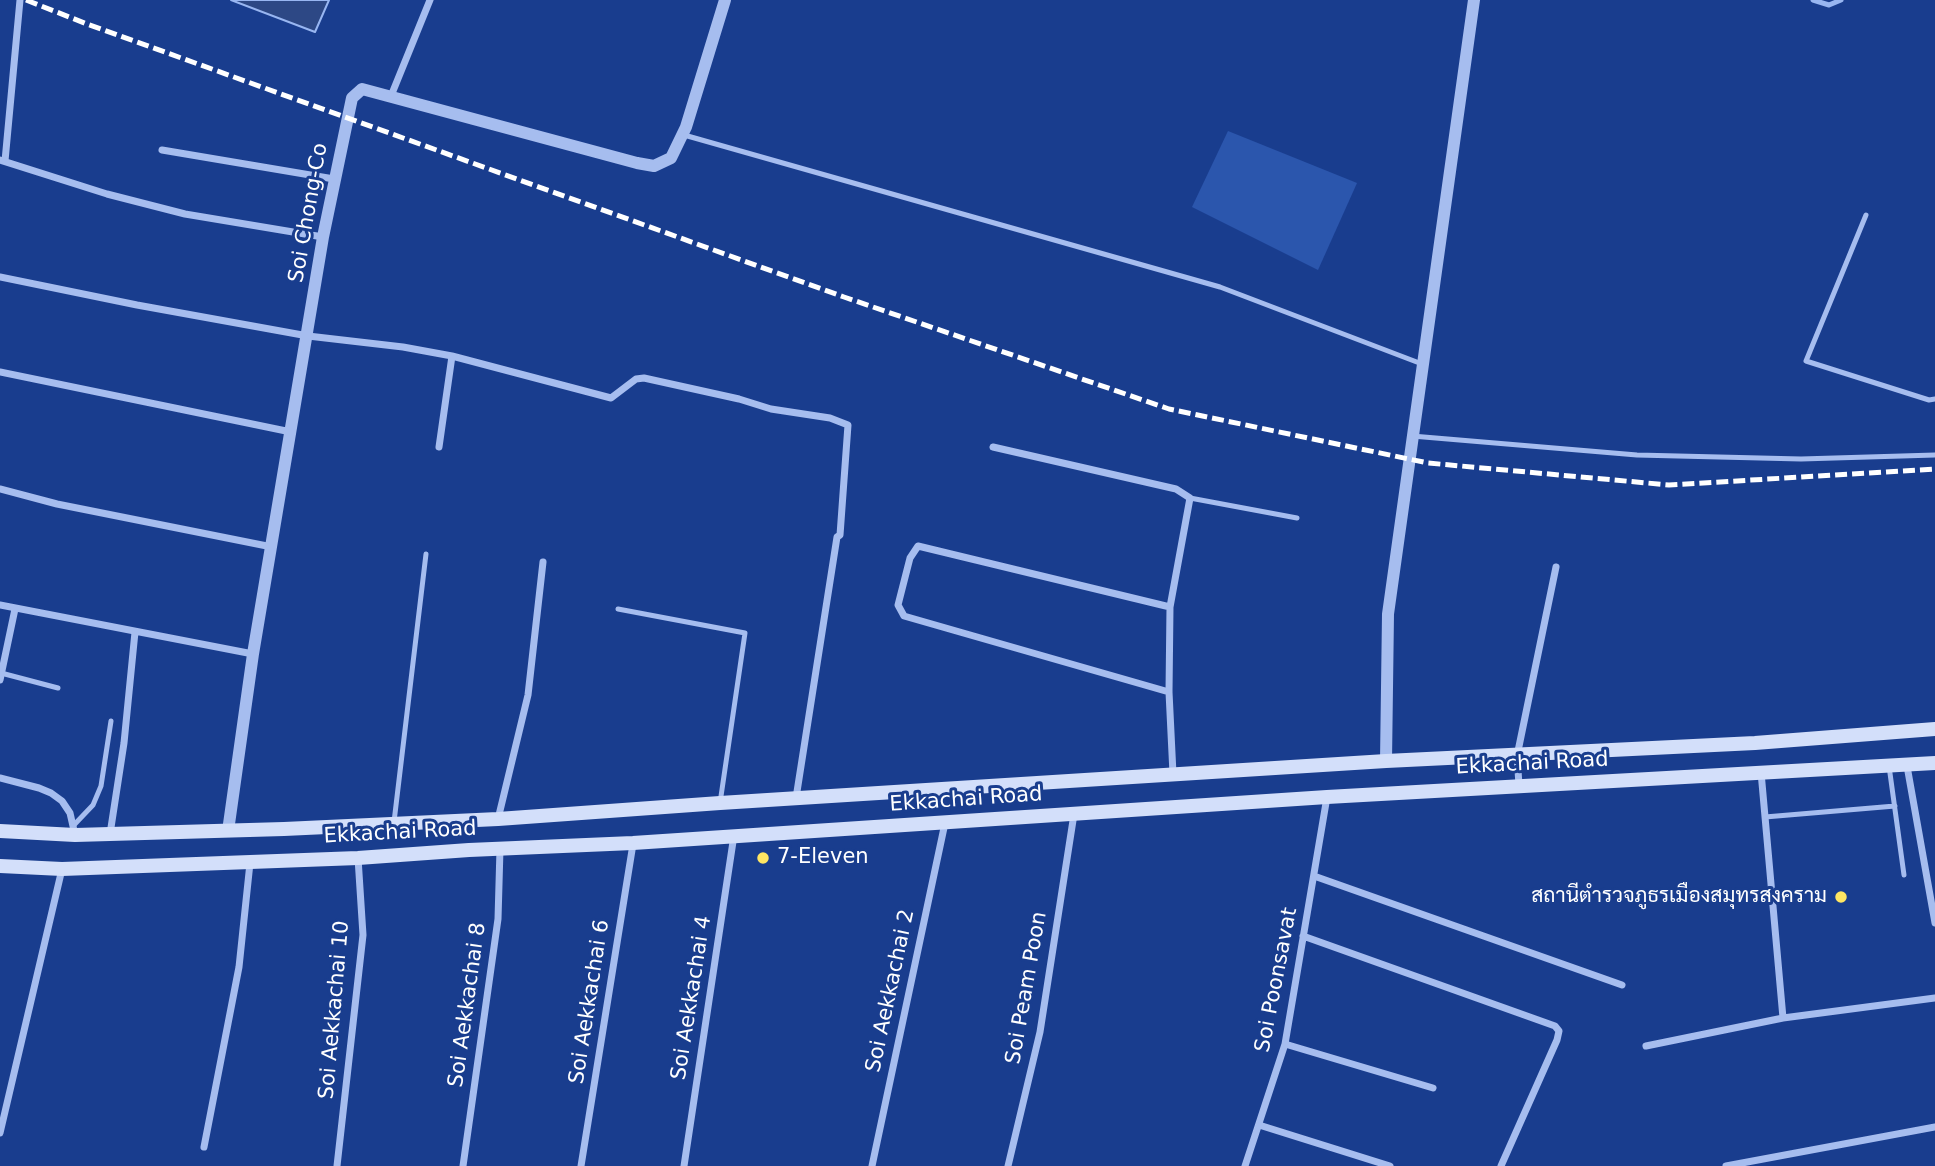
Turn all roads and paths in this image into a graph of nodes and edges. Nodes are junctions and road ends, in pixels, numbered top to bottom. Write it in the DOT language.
graph roads {
  1 [pos="20,0"];
  2 [pos="430,0"];
  3 [pos="725,0"];
  4 [pos="1474,0"];
  5 [pos="391,96"];
  6 [pos="683,134"];
  7 [pos="162,150"];
  8 [pos="2,161"];
  9 [pos="334,179"];
  10 [pos="1866,215"];
  11 [pos="323,237"];
  12 [pos="0,276"];
  13 [pos="308,336"];
  14 [pos="452,356"];
  15 [pos="1422,364"];
  16 [pos="0,372"];
  17 [pos="1935,399"];
  18 [pos="291,432"];
  19 [pos="1412,436"];
  20 [pos="439,447"];
  21 [pos="993,447"];
  22 [pos="1935,455"];
  23 [pos="0,489"];
  24 [pos="1190,498"];
  25 [pos="1297,518"];
  26 [pos="272,547"];
  27 [pos="426,554"];
  28 [pos="543,562"];
  29 [pos="1556,567"];
  30 [pos="0,605"];
  31 [pos="1170,607"];
  32 [pos="15,609"];
  33 [pos="618,609"];
  34 [pos="135,632"];
  35 [pos="253,653"];
  36 [pos="1,677"];
  37 [pos="58,688"];
  38 [pos="1169,692"];
  39 [pos="111,721"];
  40 [pos="1935,729"];
  41 [pos="1517,756"];
  42 [pos="1386,761"];
  43 [pos="1935,763"];
  44 [pos="1889,766"];
  45 [pos="1907,766"];
  46 [pos="1761,771"];
  47 [pos="1173,775"];
  48 [pos="0,779"];
  49 [pos="1519,785"];
  50 [pos="1327,797"];
  51 [pos="796,798"];
  52 [pos="720,803"];
  53 [pos="1895,806"];
  54 [pos="1074,814"];
  55 [pos="1765,817"];
  56 [pos="498,819"];
  57 [pos="945,823"];
  58 [pos="393,824"];
  59 [pos="74,830"];
  60 [pos="0,831"];
  61 [pos="228,831"];
  62 [pos="110,834"];
  63 [pos="734,835"];
  64 [pos="634,843"];
  65 [pos="500,849"];
  66 [pos="358,858"];
  67 [pos="250,863"];
  68 [pos="0,866"];
  69 [pos="1935,866"];
  70 [pos="1925,867"];
  71 [pos="62,869"];
  72 [pos="1904,875"];
  73 [pos="1314,876"];
  74 [pos="1935,923"];
  75 [pos="1304,936"];
  76 [pos="1622,985"];
  77 [pos="1935,998"];
  78 [pos="1783,1018"];
  79 [pos="1285,1044"];
  80 [pos="1646,1046"];
  81 [pos="1433,1088"];
  82 [pos="1259,1125"];
  83 [pos="1935,1127"];
  84 [pos="0,1133"];
  85 [pos="204,1147"];
  86 [pos="337,1166"];
  87 [pos="463,1166"];
  88 [pos="581,1166"];
  89 [pos="684,1166"];
  90 [pos="872,1166"];
  91 [pos="1008,1166"];
  92 [pos="1245,1166"];
  93 [pos="1391,1166"];
  94 [pos="1501,1166"];
  95 [pos="1727,1166"];
  1 -- 8 [label="street"];
  2 -- 5 [label="street"];
  3 -- 6 [label="street, Soi Chong-Co"];
  4 -- 15 [label="street"];
  5 -- 6 [label="street, Soi Chong-Co"];
  5 -- 9 [label="street, Soi Chong-Co"];
  6 -- 15 [label="lane"];
  7 -- 9 [label="street"];
  8 -- 11 [label="street"];
  9 -- 11 [label="street, Soi Chong-Co"];
  10 -- 17 [label="lane"];
  11 -- 13 [label="street, Soi Chong-Co"];
  12 -- 13 [label="street"];
  13 -- 14 [label="street"];
  13 -- 18 [label="street, Soi Chong-Co"];
  14 -- 20 [label="street"];
  14 -- 51 [label="street"];
  15 -- 19 [label="street"];
  16 -- 18 [label="street"];
  18 -- 26 [label="street, Soi Chong-Co"];
  19 -- 22 [label="lane"];
  19 -- 42 [label="street"];
  21 -- 24 [label="street"];
  23 -- 26 [label="street"];
  24 -- 25 [label="lane"];
  24 -- 31 [label="street"];
  26 -- 35 [label="street, Soi Chong-Co"];
  27 -- 58 [label="lane"];
  28 -- 56 [label="street"];
  29 -- 41 [label="street"];
  30 -- 32 [label="street"];
  31 -- 38 [label="street"];
  31 -- 38 [label="street"];
  32 -- 34 [label="street"];
  32 -- 36 [label="street"];
  33 -- 52 [label="lane"];
  34 -- 35 [label="street"];
  34 -- 62 [label="street"];
  35 -- 61 [label="street, Soi Chong-Co"];
  36 -- 37 [label="lane"];
  38 -- 47 [label="street"];
  39 -- 59 [label="lane"];
  40 -- 41 [label="main road, Ekkachai Road"];
  41 -- 42 [label="main road, Ekkachai Road"];
  41 -- 49 [label="street"];
  42 -- 47 [label="main road, Ekkachai Road"];
  43 -- 45 [label="main road, Ekkachai Road"];
  44 -- 45 [label="main road, Ekkachai Road"];
  44 -- 46 [label="main road, Ekkachai Road"];
  44 -- 53 [label="lane"];
  45 -- 70 [label="street"];
  46 -- 49 [label="main road, Ekkachai Road"];
  46 -- 55 [label="street"];
  47 -- 51 [label="main road, Ekkachai Road"];
  48 -- 59 [label="street"];
  49 -- 50 [label="main road, Ekkachai Road"];
  50 -- 54 [label="main road, Ekkachai Road"];
  50 -- 73 [label="street, Soi Poonsavat"];
  51 -- 52 [label="main road, Ekkachai Road"];
  52 -- 56 [label="main road, Ekkachai Road"];
  53 -- 55 [label="lane"];
  53 -- 72 [label="lane"];
  54 -- 57 [label="main road, Ekkachai Road"];
  54 -- 91 [label="street, Soi Peam Poon"];
  55 -- 78 [label="street"];
  56 -- 58 [label="main road, Ekkachai Road"];
  57 -- 63 [label="main road, Ekkachai Road"];
  57 -- 90 [label="street, Soi Aekkachai 2"];
  58 -- 61 [label="main road, Ekkachai Road"];
  59 -- 60 [label="main road, Ekkachai Road"];
  59 -- 62 [label="main road, Ekkachai Road"];
  61 -- 62 [label="main road, Ekkachai Road"];
  63 -- 64 [label="main road, Ekkachai Road"];
  63 -- 89 [label="street, Soi Aekkachai 4"];
  64 -- 65 [label="main road, Ekkachai Road"];
  64 -- 88 [label="street, Soi Aekkachai 6"];
  65 -- 66 [label="main road, Ekkachai Road"];
  65 -- 87 [label="street, Soi Aekkachai 8"];
  66 -- 67 [label="main road, Ekkachai Road"];
  66 -- 86 [label="street, Soi Aekkachai 10"];
  67 -- 71 [label="main road, Ekkachai Road"];
  67 -- 85 [label="street"];
  68 -- 71 [label="main road, Ekkachai Road"];
  69 -- 70 [label="street"];
  70 -- 74 [label="street"];
  71 -- 84 [label="street"];
  73 -- 75 [label="street, Soi Poonsavat"];
  73 -- 76 [label="street"];
  75 -- 79 [label="street, Soi Poonsavat"];
  75 -- 94 [label="street"];
  77 -- 78 [label="street"];
  78 -- 80 [label="street"];
  79 -- 81 [label="street"];
  79 -- 82 [label="street, Soi Poonsavat"];
  82 -- 92 [label="street, Soi Poonsavat"];
  82 -- 93 [label="street"];
  83 -- 95 [label="street"];
}
